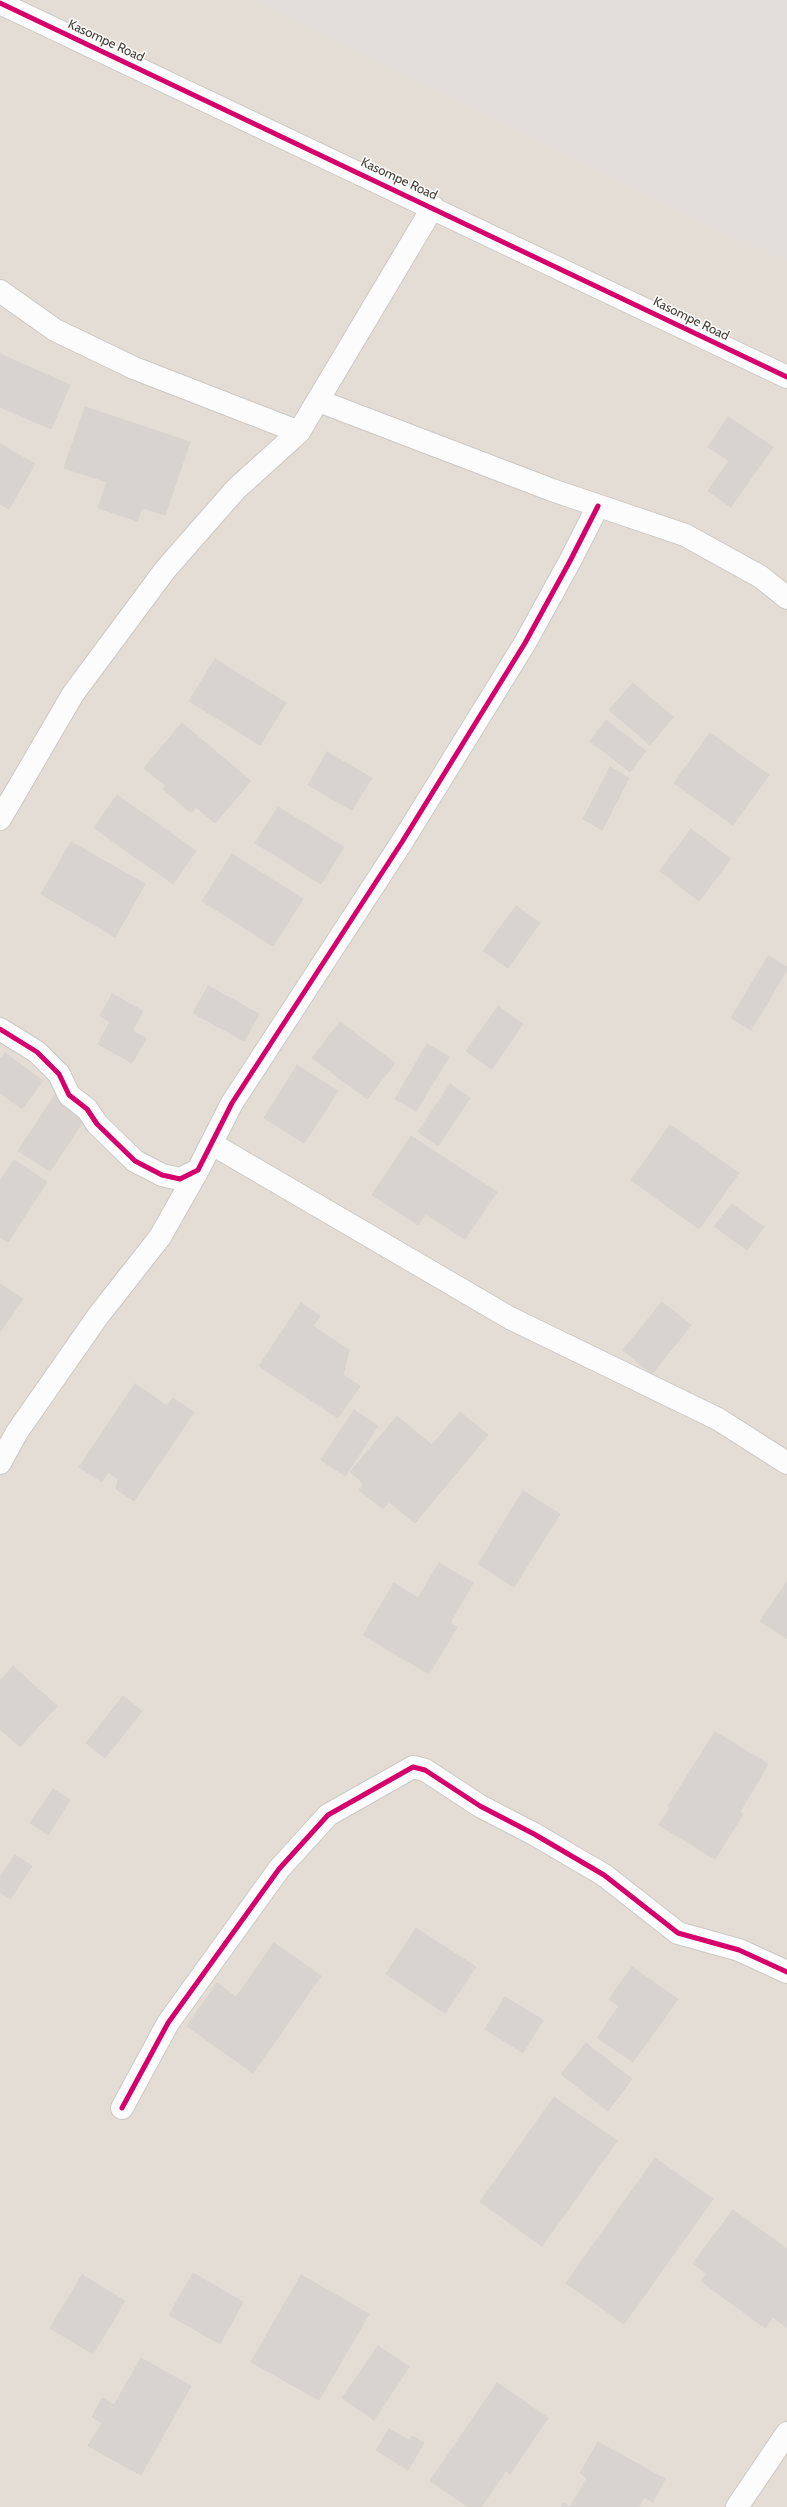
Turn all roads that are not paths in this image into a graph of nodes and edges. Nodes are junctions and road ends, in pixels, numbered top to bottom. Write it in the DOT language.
graph roads {
  1 [pos="0,3"];
  2 [pos="434,208"];
  3 [pos="0,291"];
  4 [pos="787,377"];
  5 [pos="319,401"];
  6 [pos="299,432"];
  7 [pos="598,506"];
  8 [pos="787,598"];
  9 [pos="0,818"];
  10 [pos="0,1029"];
  11 [pos="212,1144"];
  12 [pos="198,1170"];
  13 [pos="0,1463"];
  14 [pos="787,1463"];
  15 [pos="787,1972"];
  16 [pos="122,2108"];
  17 [pos="787,2433"];
  18 [pos="737,2507"];
  1 -- 2 [label="street, Kasompe Road"];
  2 -- 4 [label="street, Kasompe Road"];
  2 -- 5 [label="street"];
  3 -- 6 [label="street"];
  5 -- 6 [label="street"];
  5 -- 7 [label="street"];
  6 -- 9 [label="street"];
  7 -- 8 [label="street"];
  7 -- 11 [label="street"];
  10 -- 12 [label="street"];
  11 -- 12 [label="street"];
  11 -- 14 [label="street"];
  12 -- 13 [label="street"];
  15 -- 16 [label="street"];
  17 -- 18 [label="street"];
}
